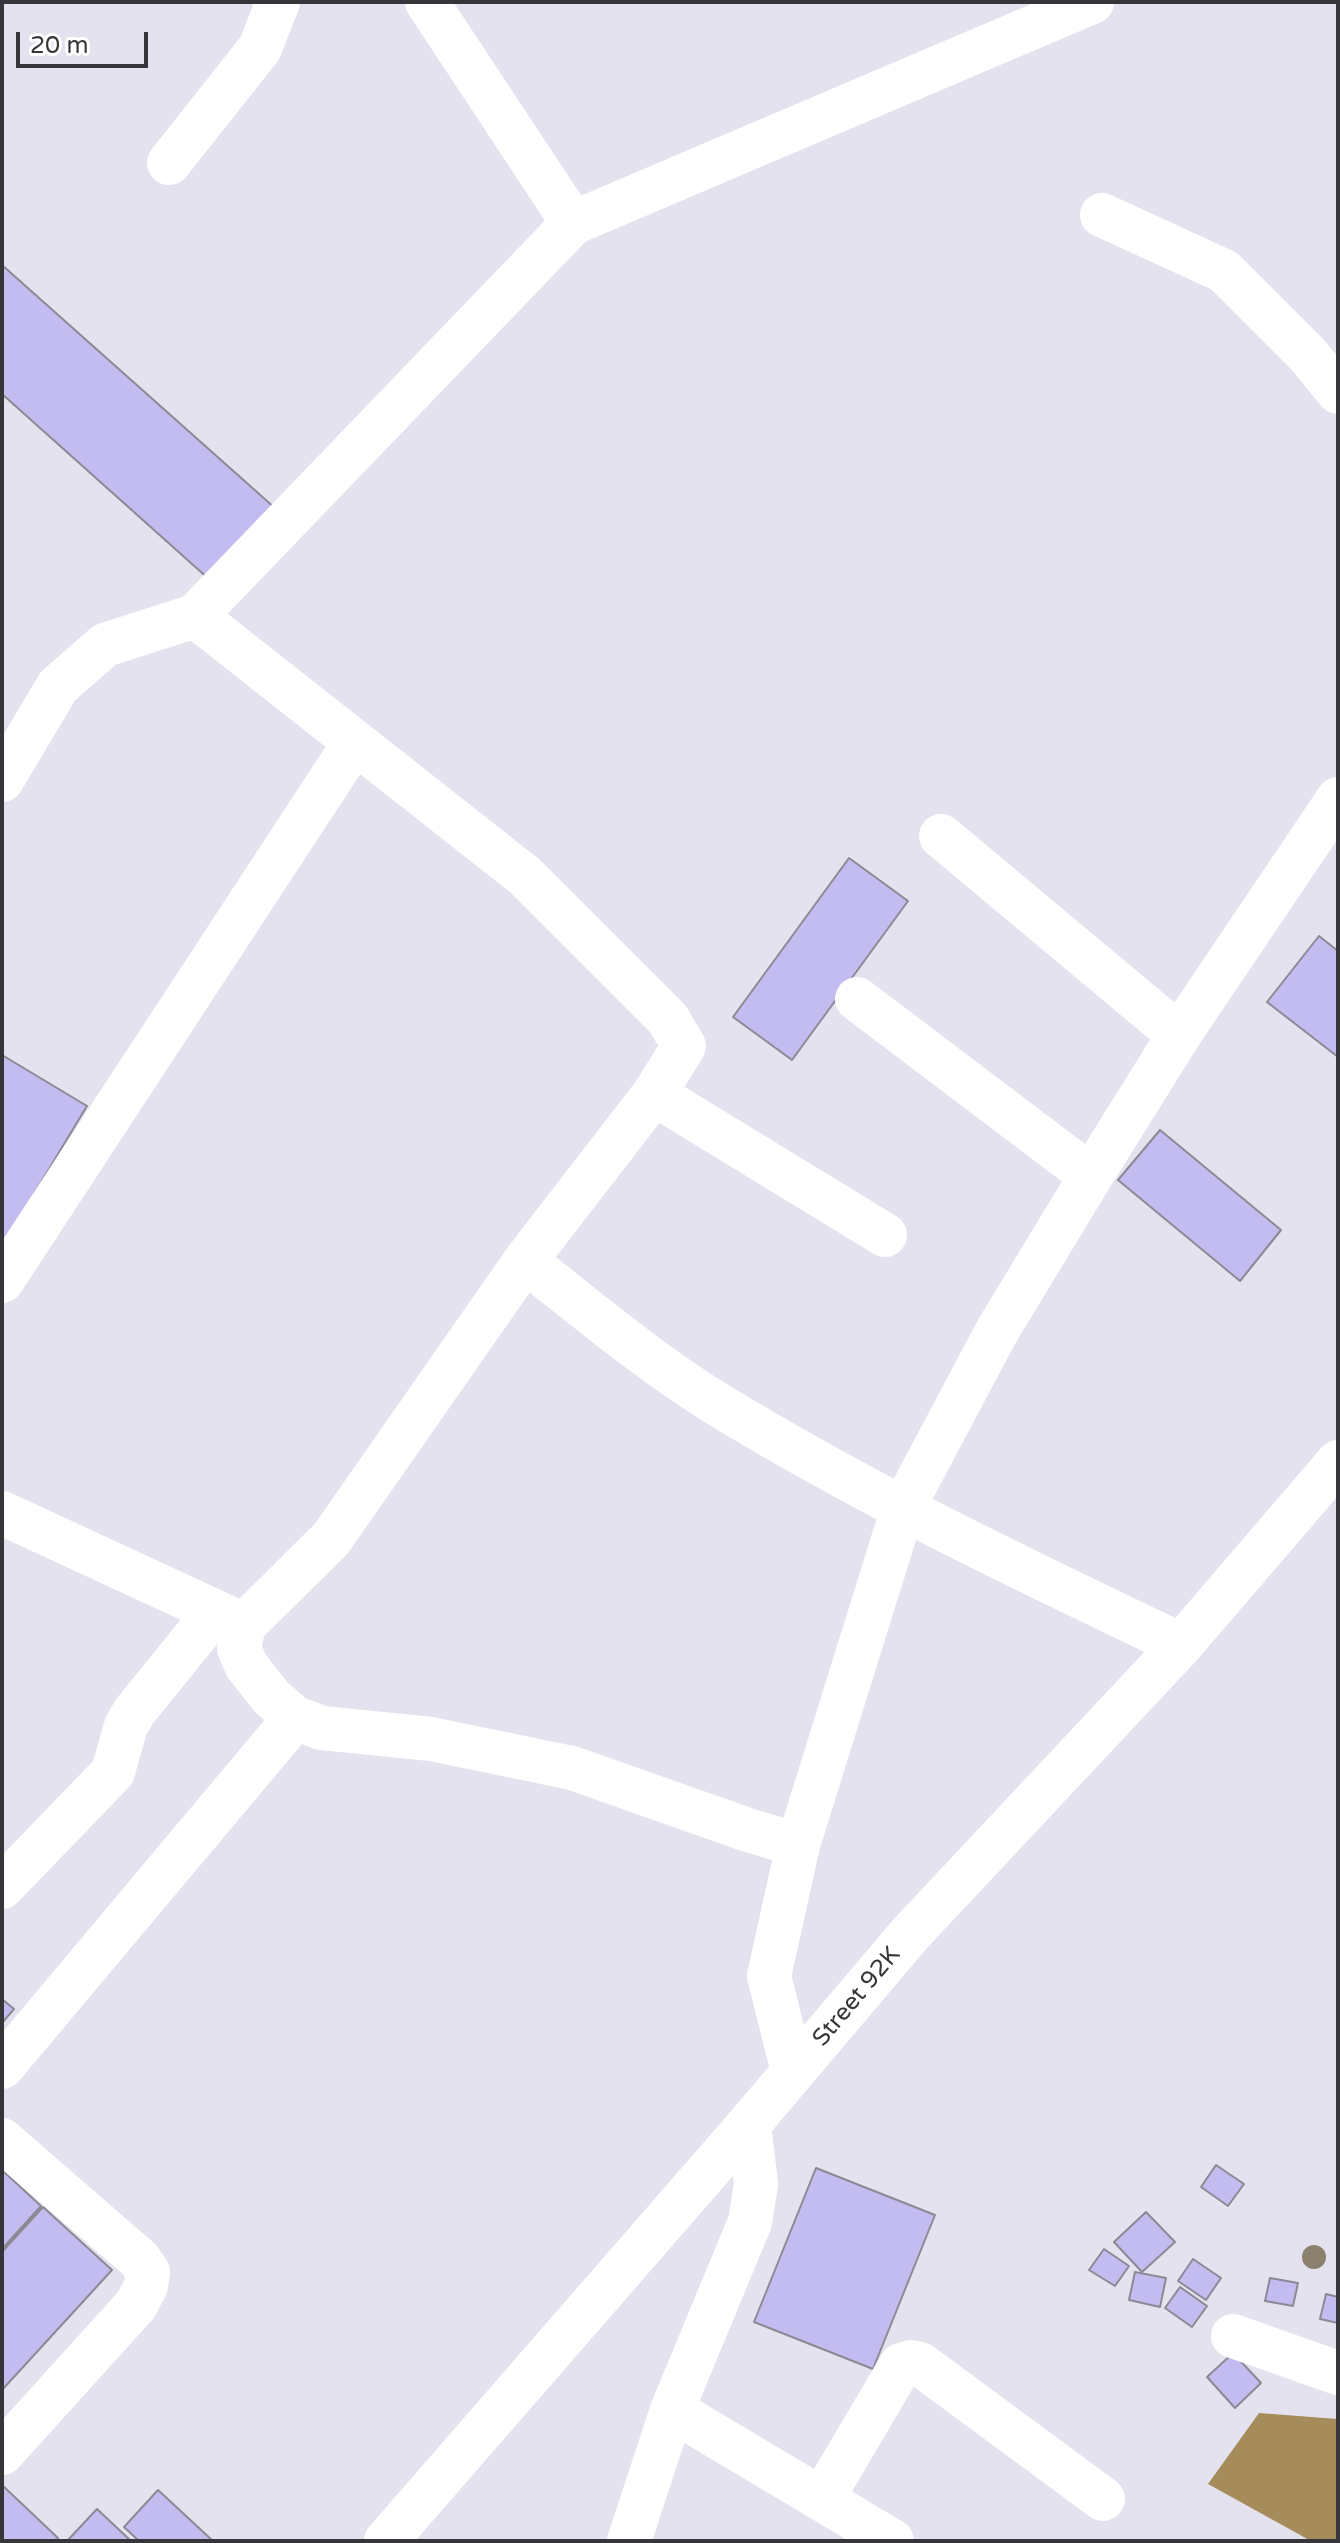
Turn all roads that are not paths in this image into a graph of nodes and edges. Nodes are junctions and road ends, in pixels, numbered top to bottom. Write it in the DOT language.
graph roads {
  1 [pos="278,2"];
  2 [pos="427,2"];
  3 [pos="1092,2"];
  4 [pos="169,163"];
  5 [pos="1102,215"];
  6 [pos="573,223"];
  7 [pos="1338,392"];
  8 [pos="195,616"];
  9 [pos="355,742"];
  10 [pos="2,780"];
  11 [pos="1338,799"];
  12 [pos="941,836"];
  13 [pos="857,999"];
  14 [pos="1179,1035"];
  15 [pos="654,1094"];
  16 [pos="1091,1176"];
  17 [pos="885,1235"];
  18 [pos="525,1261"];
  19 [pos="2,1281"];
  20 [pos="1333,1475"];
  21 [pos="903,1508"];
  22 [pos="2,1513"];
  23 [pos="230,1618"];
  24 [pos="1181,1645"];
  25 [pos="295,1718"];
  26 [pos="798,1845"];
  27 [pos="2,1887"];
  28 [pos="2,2067"];
  29 [pos="793,2072"];
  30 [pos="749,2124"];
  31 [pos="2,2140"];
  32 [pos="1233,2336"];
  33 [pos="1338,2373"];
  34 [pos="672,2410"];
  35 [pos="2,2453"];
  36 [pos="822,2499"];
  37 [pos="1103,2499"];
  38 [pos="386,2541"];
  39 [pos="629,2541"];
  40 [pos="892,2541"];
  1 -- 4 [label="street"];
  2 -- 6 [label="street"];
  3 -- 6 [label="street"];
  5 -- 7 [label="street"];
  6 -- 8 [label="street"];
  8 -- 9 [label="street"];
  8 -- 10 [label="street"];
  9 -- 15 [label="street"];
  9 -- 19 [label="street"];
  11 -- 14 [label="street"];
  12 -- 14 [label="street"];
  13 -- 16 [label="street"];
  14 -- 16 [label="street"];
  15 -- 17 [label="street"];
  15 -- 18 [label="street"];
  16 -- 21 [label="street"];
  18 -- 21 [label="street"];
  18 -- 23 [label="street"];
  20 -- 24 [label="street, Street 92K"];
  21 -- 24 [label="street"];
  21 -- 26 [label="street"];
  22 -- 23 [label="street"];
  23 -- 25 [label="street"];
  23 -- 27 [label="street"];
  24 -- 29 [label="street, Street 92K"];
  25 -- 26 [label="street"];
  25 -- 28 [label="street"];
  26 -- 29 [label="street"];
  29 -- 30 [label="street, Street 92K"];
  30 -- 34 [label="street"];
  30 -- 38 [label="street, Street 92K"];
  31 -- 35 [label="street"];
  32 -- 33 [label="street"];
  34 -- 36 [label="street"];
  34 -- 39 [label="street"];
  36 -- 37 [label="street"];
  36 -- 40 [label="street"];
}
